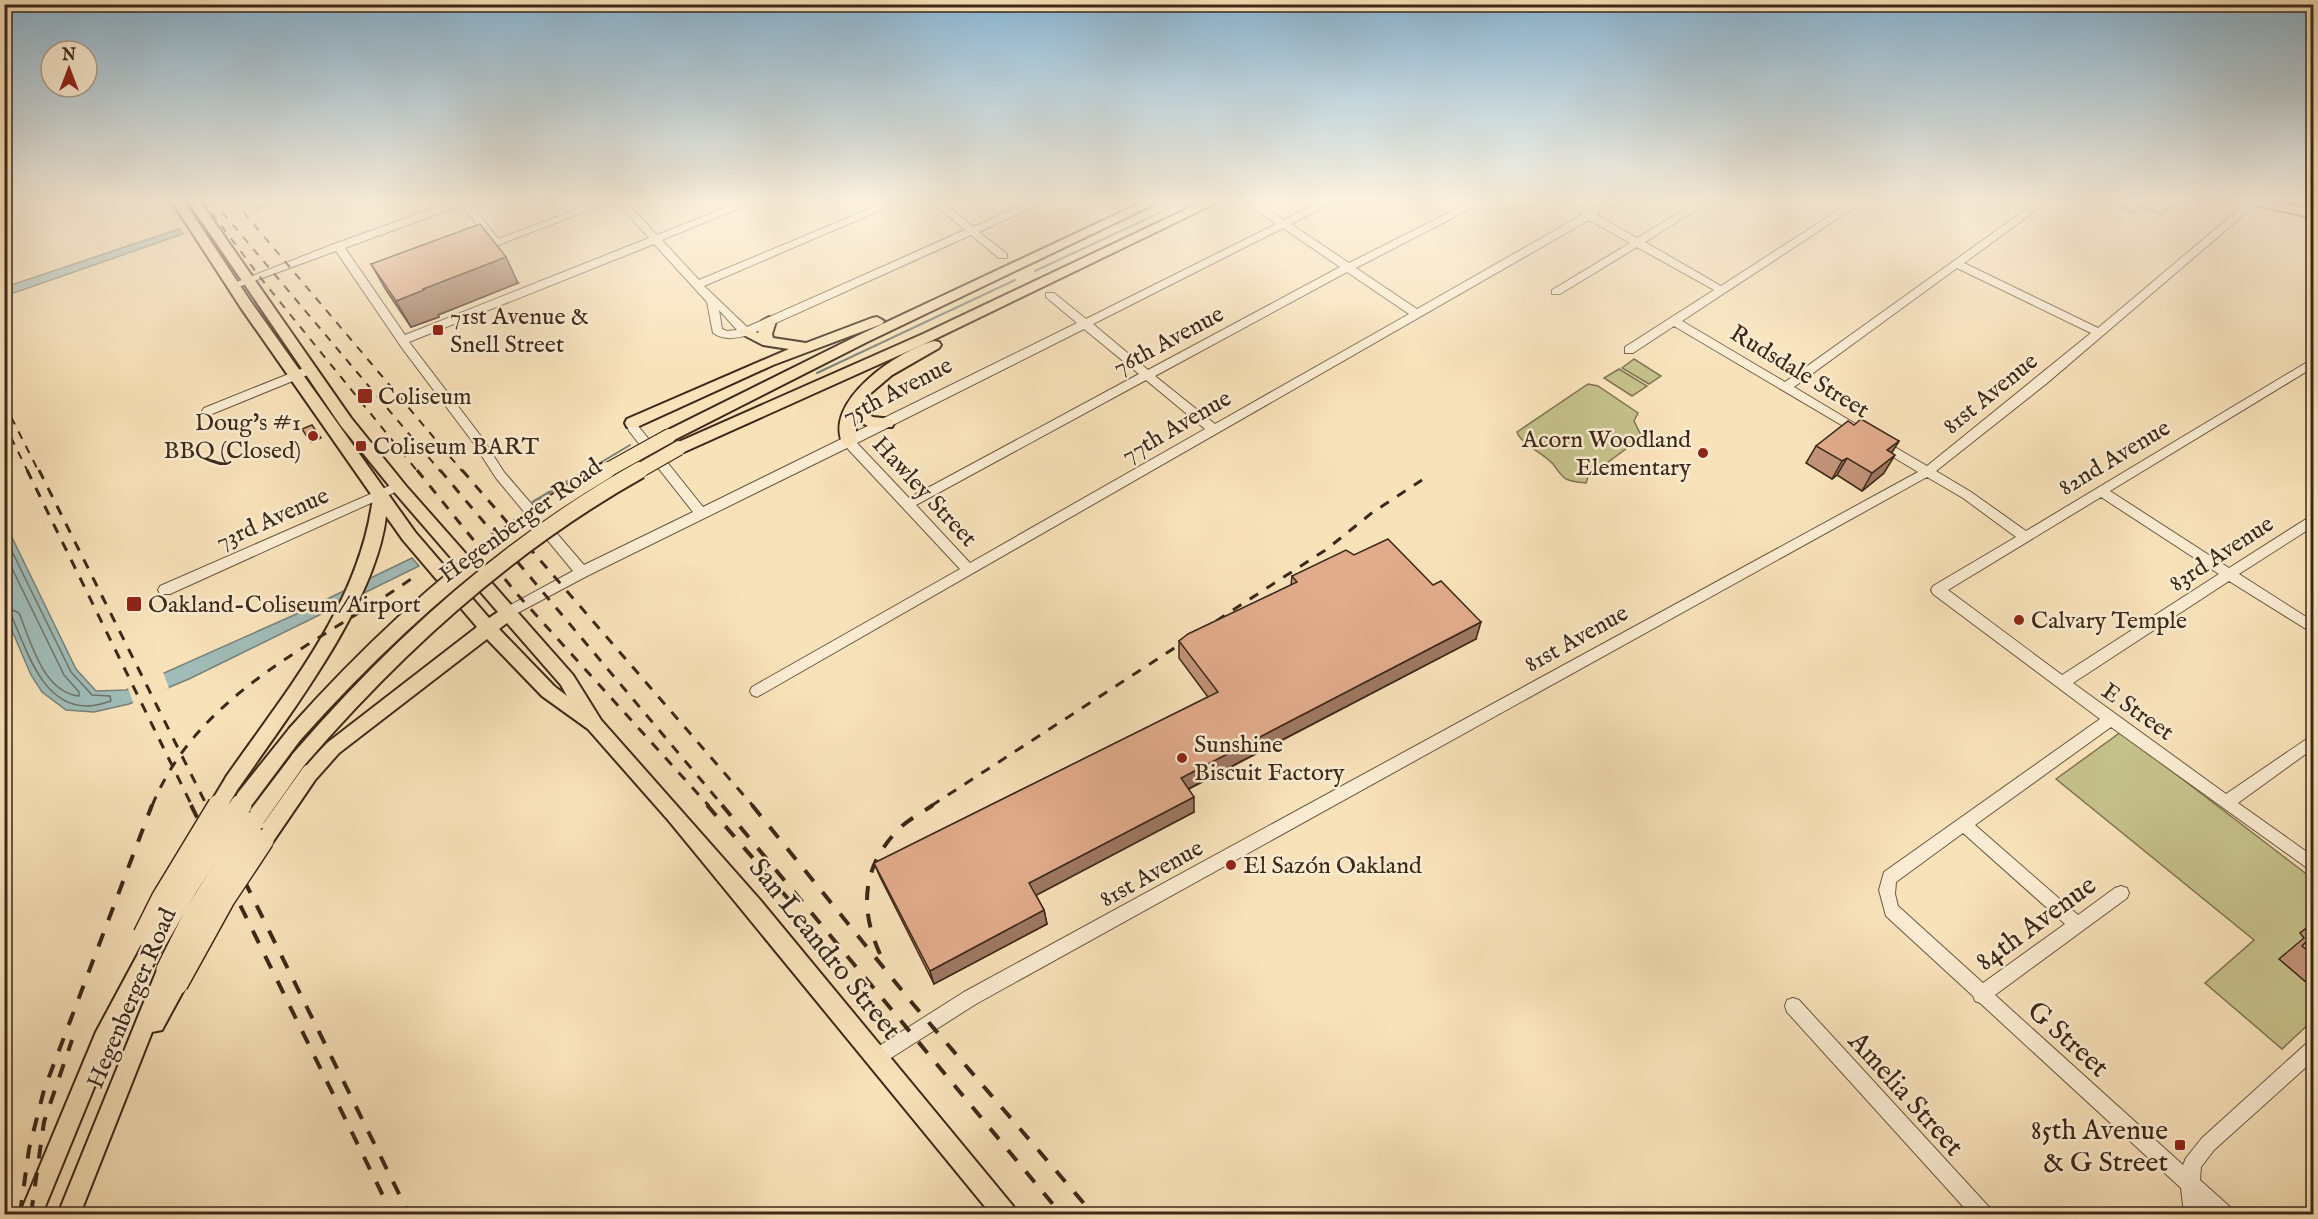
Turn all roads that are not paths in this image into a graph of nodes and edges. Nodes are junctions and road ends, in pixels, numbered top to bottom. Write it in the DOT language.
graph roads {
  1 [pos="215,257"];
  2 [pos="233,257"];
  3 [pos="308,257"];
  4 [pos="347,257"];
  5 [pos="611,257"];
  6 [pos="672,257"];
  7 [pos="764,257"];
  8 [pos="914,257"];
  9 [pos="1035,257"];
  10 [pos="1097,257"];
  11 [pos="1216,257"];
  12 [pos="1332,257"];
  13 [pos="1373,257"];
  14 [pos="1516,257"];
  15 [pos="1613,257"];
  16 [pos="1660,257"];
  17 [pos="1773,257"];
  18 [pos="1966,257"];
  19 [pos="2187,257"];
  20 [pos="1956,264"];
  21 [pos="1015,266"];
  22 [pos="1350,269"];
  23 [pos="248,279"];
  24 [pos="234,285"];
  25 [pos="697,285"];
  26 [pos="1038,285"];
  27 [pos="1721,290"];
  28 [pos="1556,292"];
  29 [pos="1050,296"];
  30 [pos="712,301"];
  31 [pos="1418,314"];
  32 [pos="769,321"];
  33 [pos="1674,321"];
  34 [pos="1083,322"];
  35 [pos="745,332"];
  36 [pos="2098,332"];
  37 [pos="403,340"];
  38 [pos="768,342"];
  39 [pos="816,345"];
  40 [pos="1629,350"];
  41 [pos="2311,367"];
  42 [pos="311,369"];
  43 [pos="296,375"];
  44 [pos="1146,375"];
  45 [pos="1786,387"];
  46 [pos="858,397"];
  47 [pos="208,411"];
  48 [pos="632,423"];
  49 [pos="887,423"];
  50 [pos="1213,429"];
  51 [pos="674,442"];
  52 [pos="849,442"];
  53 [pos="1927,472"];
  54 [pos="398,486"];
  55 [pos="2102,492"];
  56 [pos="381,494"];
  57 [pos="907,504"];
  58 [pos="701,513"];
  59 [pos="2313,519"];
  60 [pos="402,526"];
  61 [pos="439,533"];
  62 [pos="2025,537"];
  63 [pos="565,552"];
  64 [pos="369,555"];
  65 [pos="969,570"];
  66 [pos="582,572"];
  67 [pos="2229,574"];
  68 [pos="551,588"];
  69 [pos="165,590"];
  70 [pos="1938,590"];
  71 [pos="508,613"];
  72 [pos="2313,629"];
  73 [pos="488,630"];
  74 [pos="2062,683"];
  75 [pos="757,691"];
  76 [pos="2111,719"];
  77 [pos="595,724"];
  78 [pos="2313,740"];
  79 [pos="2227,802"];
  80 [pos="1964,824"];
  81 [pos="2313,866"];
  82 [pos="2121,892"];
  83 [pos="2077,924"];
  84 [pos="149,941"];
  85 [pos="172,977"];
  86 [pos="1981,995"];
  87 [pos="1793,1006"];
  88 [pos="2313,1048"];
  89 [pos="877,1057"];
  90 [pos="2190,1185"];
  91 [pos="31,1215"];
  92 [pos="69,1215"];
  93 [pos="1005,1215"];
  94 [pos="1982,1215"];
  95 [pos="2193,1215"];
  96 [pos="2223,1215"];
  1 -- 24 [label="main road, San Leandro Street"];
  2 -- 23 [label="main road, San Leandro Street"];
  3 -- 23 [label="street"];
  4 -- 37 [label="street"];
  5 -- 37 [label="street"];
  6 -- 25 [label="street"];
  7 -- 25 [label="street"];
  8 -- 32 [label="street"];
  9 -- 21 [label="main road, Hegenberger Road"];
  10 -- 26 [label="main road, Hegenberger Road"];
  11 -- 34 [label="street, 75th Avenue"];
  12 -- 22 [label="street"];
  13 -- 22 [label="street, 76th Avenue"];
  14 -- 31 [label="street, 77th Avenue"];
  15 -- 28 [label="street"];
  16 -- 27 [label="street, Rudsdale Street"];
  17 -- 27 [label="street"];
  18 -- 20 [label="street"];
  19 -- 36 [label="street, 81st Avenue"];
  20 -- 36 [label="street"];
  20 -- 45 [label="street"];
  21 -- 39 [label="main road"];
  21 -- 51 [label="main road, Hegenberger Road"];
  22 -- 31 [label="street"];
  22 -- 44 [label="street, 76th Avenue"];
  23 -- 24 [label="street"];
  23 -- 42 [label="main road, San Leandro Street"];
  24 -- 43 [label="main road, San Leandro Street"];
  25 -- 30 [label="street"];
  26 -- 46 [label="main road"];
  26 -- 51 [label="main road, Hegenberger Road"];
  27 -- 33 [label="street"];
  29 -- 34 [label="street"];
  30 -- 35 [label="street"];
  30 -- 35 [label="street"];
  31 -- 50 [label="street, 77th Avenue"];
  32 -- 35 [label="street"];
  32 -- 38 [label="main road"];
  33 -- 40 [label="street"];
  33 -- 45 [label="street, Rudsdale Street"];
  34 -- 44 [label="street"];
  34 -- 49 [label="street, 75th Avenue"];
  35 -- 38 [label="main road"];
  36 -- 53 [label="street, 81st Avenue"];
  37 -- 63 [label="street"];
  38 -- 39 [label="main road"];
  39 -- 48 [label="main road"];
  41 -- 55 [label="street, 82nd Avenue"];
  42 -- 43 [label="street"];
  42 -- 54 [label="main road, San Leandro Street"];
  43 -- 47 [label="street"];
  43 -- 56 [label="main road, San Leandro Street"];
  44 -- 50 [label="street"];
  44 -- 57 [label="street, 76th Avenue"];
  45 -- 53 [label="street, Rudsdale Street"];
  46 -- 49 [label="main road"];
  46 -- 52 [label="main road"];
  48 -- 58 [label="street"];
  49 -- 52 [label="street, 75th Avenue"];
  50 -- 65 [label="street, 77th Avenue"];
  51 -- 84 [label="main road, Hegenberger Road, bridge"];
  51 -- 85 [label="main road, Hegenberger Road, bridge"];
  52 -- 57 [label="street, Hawley Street"];
  52 -- 58 [label="street, 75th Avenue"];
  53 -- 62 [label="street, Rudsdale Street"];
  53 -- 89 [label="street, 81st Avenue"];
  54 -- 56 [label="street, 73rd Avenue"];
  54 -- 61 [label="main road, San Leandro Street"];
  55 -- 62 [label="street, 82nd Avenue"];
  55 -- 67 [label="street"];
  56 -- 60 [label="main road, San Leandro Street"];
  56 -- 64 [label="main road"];
  56 -- 69 [label="street, 73rd Avenue"];
  57 -- 65 [label="street, Hawley Street"];
  58 -- 66 [label="street, 75th Avenue"];
  59 -- 67 [label="street, 83rd Avenue"];
  60 -- 61 [label="main road"];
  60 -- 64 [label="main road"];
  60 -- 73 [label="main road, San Leandro Street"];
  61 -- 71 [label="main road, San Leandro Street"];
  62 -- 70 [label="street, 82nd Avenue"];
  63 -- 66 [label="street"];
  63 -- 68 [label="street"];
  64 -- 84 [label="main road, bridge"];
  65 -- 75 [label="street, 77th Avenue"];
  66 -- 68 [label="street, 75th Avenue"];
  67 -- 72 [label="street"];
  67 -- 74 [label="street, 83rd Avenue"];
  68 -- 71 [label="street, 75th Avenue"];
  70 -- 74 [label="street, E Street"];
  71 -- 73 [label="main road, 75th Avenue"];
  71 -- 77 [label="main road, San Leandro Street"];
  73 -- 77 [label="main road, San Leandro Street"];
  73 -- 85 [label="main road, 75th Avenue, bridge"];
  74 -- 76 [label="street, E Street"];
  76 -- 79 [label="street, E Street"];
  76 -- 80 [label="street"];
  77 -- 89 [label="main road, San Leandro Street"];
  78 -- 79 [label="street"];
  79 -- 81 [label="street, E Street"];
  80 -- 83 [label="street"];
  80 -- 86 [label="street, G Street"];
  82 -- 83 [label="street, 84th Avenue"];
  83 -- 86 [label="street, 84th Avenue"];
  84 -- 91 [label="main road, Hegenberger Road"];
  85 -- 92 [label="main road, Hegenberger Road"];
  86 -- 90 [label="street, G Street"];
  87 -- 94 [label="street, Amelia Street"];
  88 -- 90 [label="street"];
  89 -- 93 [label="main road, San Leandro Street"];
  90 -- 95 [label="street"];
  90 -- 96 [label="street, G Street"];
}
